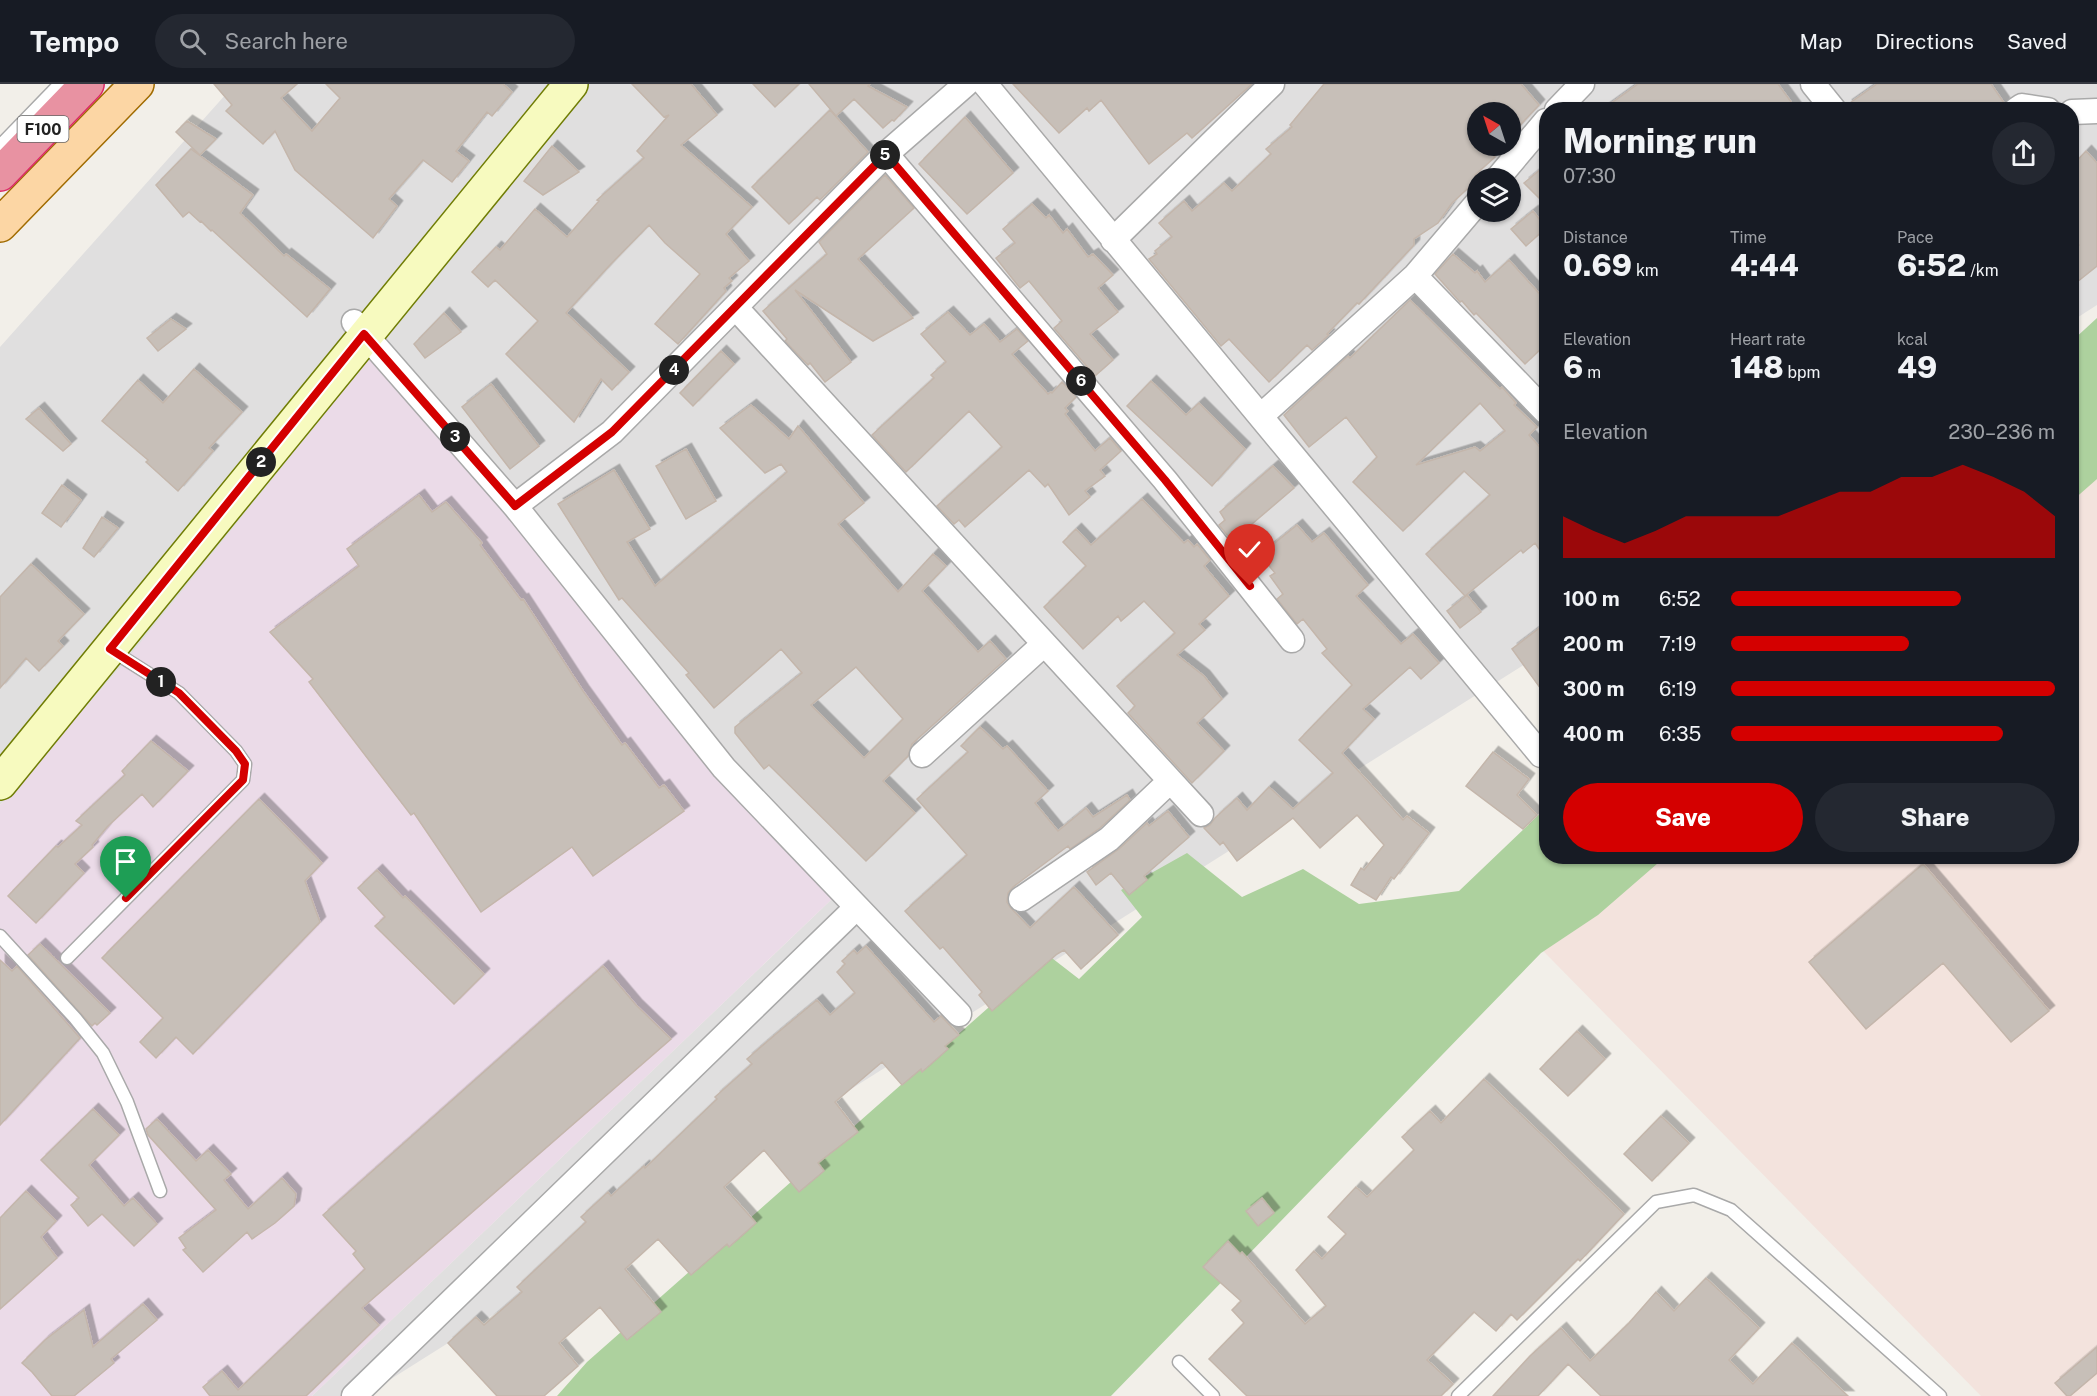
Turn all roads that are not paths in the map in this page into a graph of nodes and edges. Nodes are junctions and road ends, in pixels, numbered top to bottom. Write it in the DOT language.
graph roads {
  1 [pos="60,84"];
  2 [pos="87,84"];
  3 [pos="137,84"];
  4 [pos="551,84"];
  5 [pos="570,84"];
  6 [pos="966,84"];
  7 [pos="985,84"];
  8 [pos="1272,84"];
  9 [pos="1813,84"];
  10 [pos="1828,102"];
  11 [pos="2097,111"];
  12 [pos="2079,112"];
  13 [pos="1539,130"];
  14 [pos="0,146"];
  15 [pos="886,154"];
  16 [pos="1507,168"];
  17 [pos="0,174"];
  18 [pos="1467,215"];
  19 [pos="0,225"];
  20 [pos="1113,240"];
  21 [pos="1415,276"];
  22 [pos="736,308"];
  23 [pos="359,328"];
  24 [pos="1539,405"];
  25 [pos="1261,416"];
  26 [pos="515,506"];
  27 [pos="1292,640"];
  28 [pos="1044,644"];
  29 [pos="110,649"];
  30 [pos="1539,753"];
  31 [pos="922,755"];
  32 [pos="0,756"];
  33 [pos="1170,781"];
  34 [pos="0,783"];
  35 [pos="1201,814"];
  36 [pos="1021,899"];
  37 [pos="857,907"];
  38 [pos="0,936"];
  39 [pos="67,958"];
  40 [pos="959,1014"];
  41 [pos="160,1191"];
  42 [pos="1179,1362"];
  43 [pos="354,1396"];
  44 [pos="1213,1396"];
  45 [pos="1458,1396"];
  46 [pos="1940,1396"];
  1 -- 14 [label="lane"];
  2 -- 17 [label="highway, F100"];
  3 -- 19 [label="main road"];
  4 -- 23 [label="main road"];
  5 -- 23 [label="main road"];
  6 -- 15 [label="street"];
  7 -- 20 [label="street"];
  8 -- 20 [label="street"];
  9 -- 10 [label="street"];
  11 -- 12 [label="street"];
  13 -- 16 [label="street"];
  15 -- 22 [label="street"];
  15 -- 27 [label="street"];
  18 -- 21 [label="street"];
  20 -- 25 [label="street"];
  21 -- 24 [label="street"];
  21 -- 25 [label="street"];
  22 -- 26 [label="street"];
  22 -- 28 [label="street"];
  23 -- 26 [label="street"];
  23 -- 29 [label="main road"];
  23 -- 32 [label="main road"];
  25 -- 30 [label="street"];
  26 -- 37 [label="street"];
  28 -- 31 [label="street"];
  28 -- 33 [label="street"];
  29 -- 34 [label="main road"];
  29 -- 39 [label="lane"];
  33 -- 35 [label="street"];
  33 -- 36 [label="street"];
  37 -- 40 [label="street"];
  37 -- 43 [label="street"];
  38 -- 41 [label="lane"];
  42 -- 44 [label="lane"];
  45 -- 46 [label="lane"];
}
